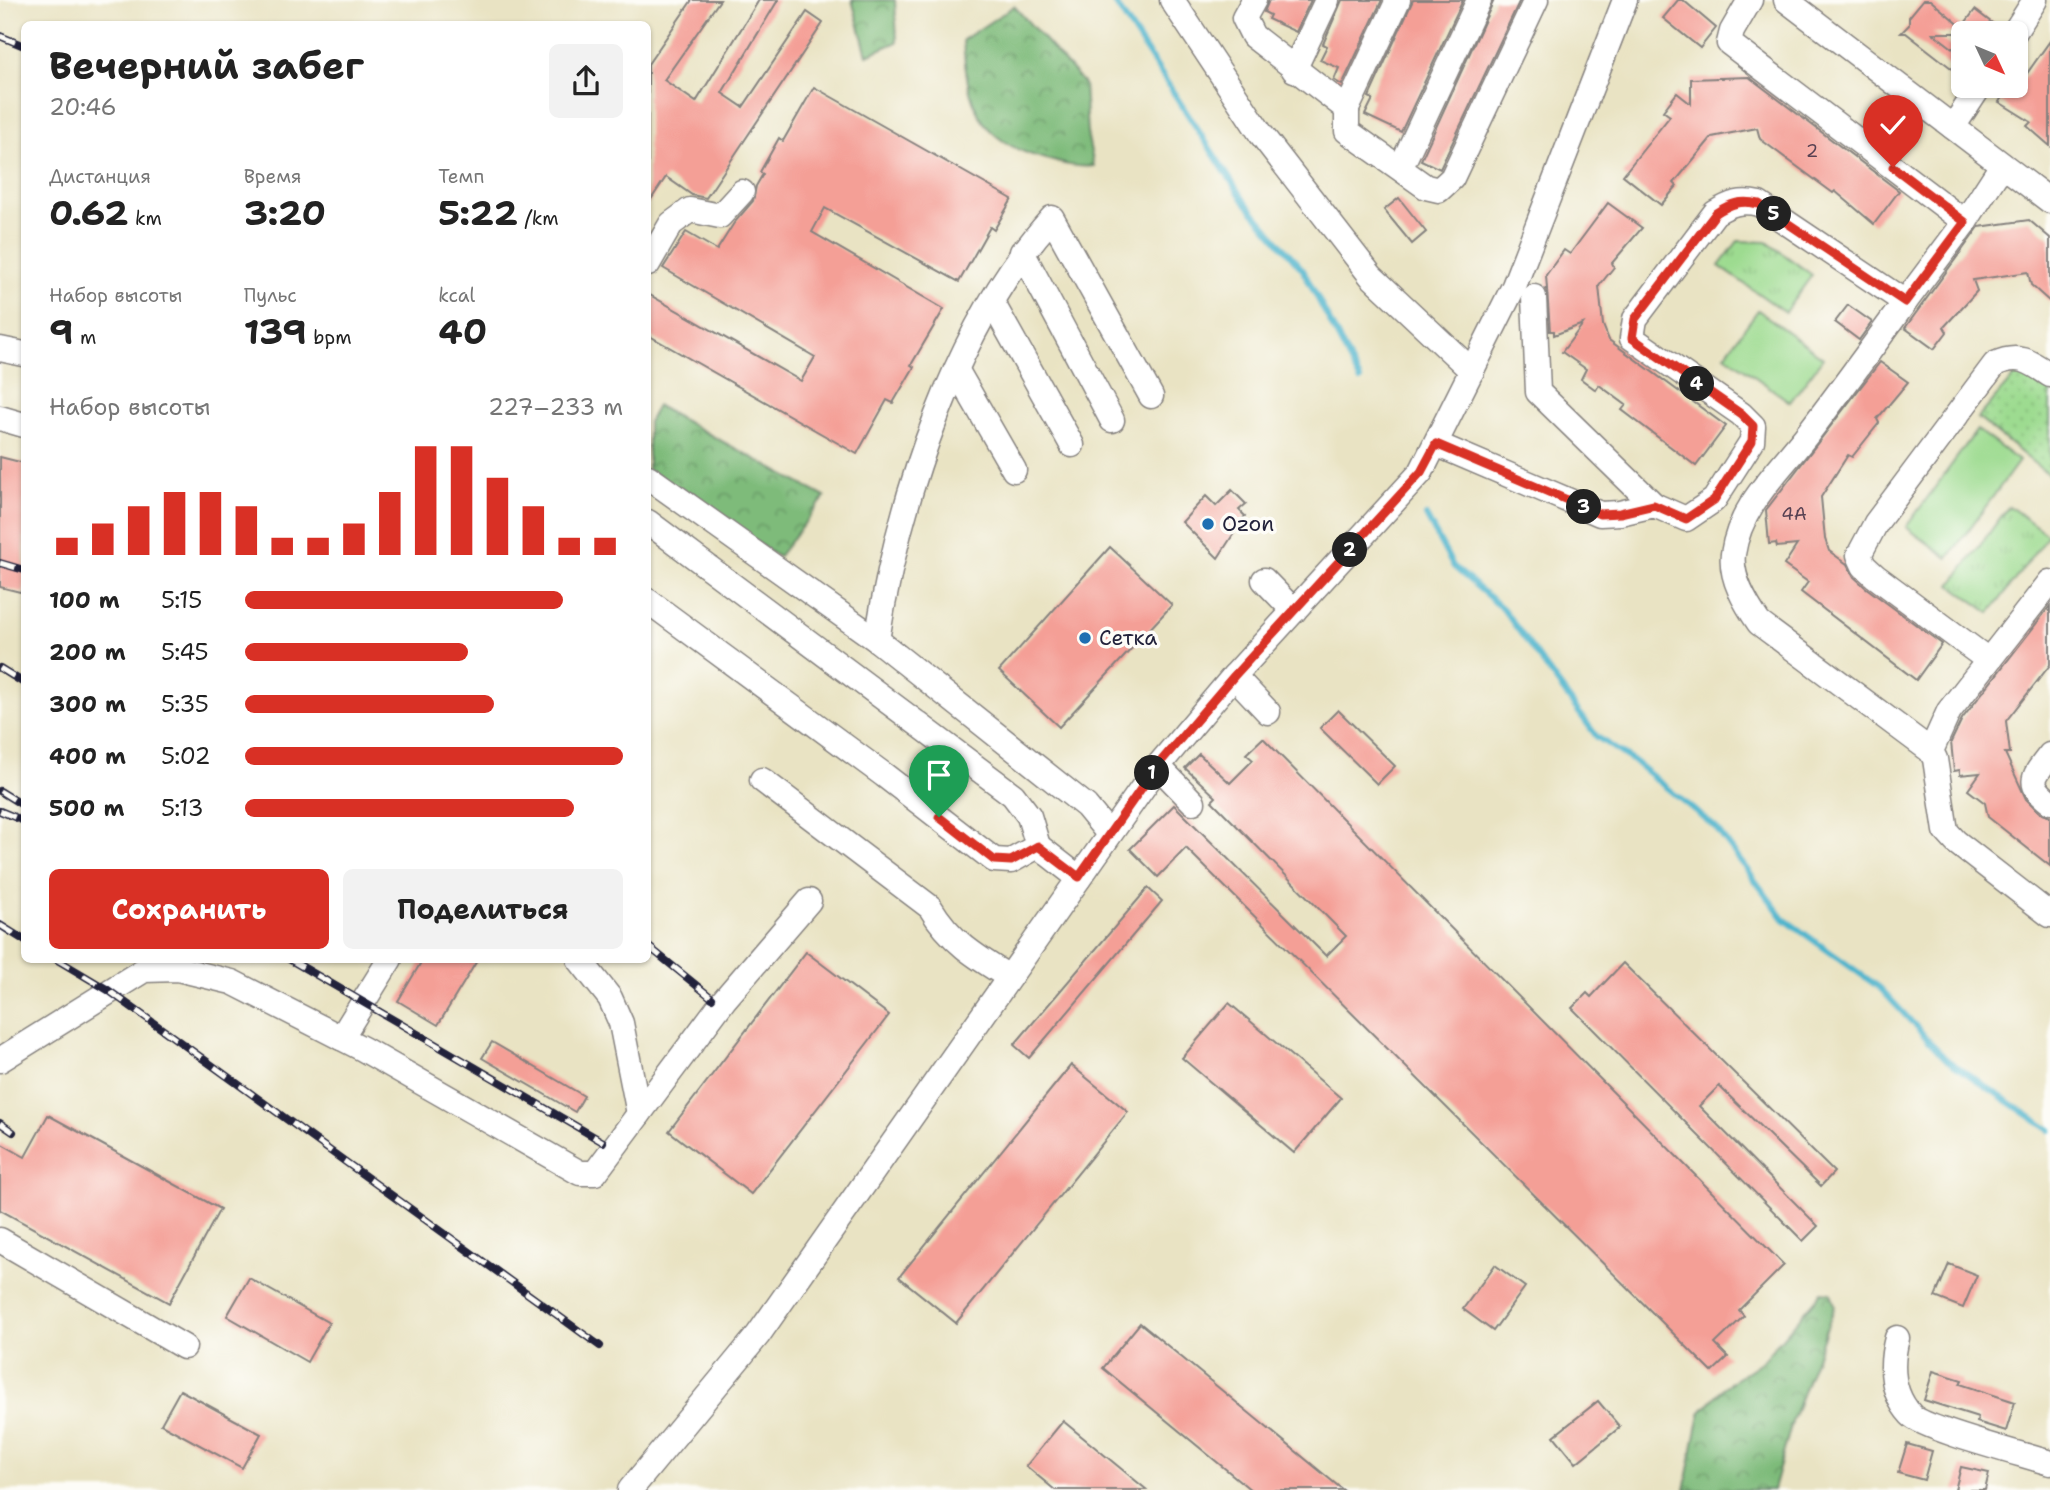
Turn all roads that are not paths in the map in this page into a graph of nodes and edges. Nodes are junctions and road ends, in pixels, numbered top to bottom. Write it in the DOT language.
graph roads {
  1 [pos="1172,0"];
  2 [pos="1254,0"];
  3 [pos="1327,0"];
  4 [pos="1398,0"];
  5 [pos="1479,0"];
  6 [pos="1536,0"];
  7 [pos="1625,0"];
  8 [pos="1750,0"];
  9 [pos="1786,0"];
  10 [pos="2035,0"];
  11 [pos="2022,21"];
  12 [pos="1294,70"];
  13 [pos="1972,98"];
  14 [pos="1347,108"];
  15 [pos="1953,127"];
  16 [pos="2002,165"];
  17 [pos="1401,167"];
  18 [pos="2045,188"];
  19 [pos="742,192"];
  20 [pos="1965,222"];
  21 [pos="1022,252"];
  22 [pos="651,259"];
  23 [pos="1534,297"];
  24 [pos="992,302"];
  25 [pos="1905,302"];
  26 [pos="0,349"];
  27 [pos="21,353"];
  28 [pos="957,371"];
  29 [pos="1472,371"];
  30 [pos="2050,375"];
  31 [pos="1151,396"];
  32 [pos="0,418"];
  33 [pos="1112,419"];
  34 [pos="21,424"];
  35 [pos="1436,444"];
  36 [pos="1072,445"];
  37 [pos="1014,470"];
  38 [pos="651,479"];
  39 [pos="1654,505"];
  40 [pos="651,524"];
  41 [pos="1264,580"];
  42 [pos="2050,582"];
  43 [pos="651,603"];
  44 [pos="1294,611"];
  45 [pos="877,640"];
  46 [pos="1988,660"];
  47 [pos="1234,676"];
  48 [pos="1268,712"];
  49 [pos="1931,751"];
  50 [pos="2050,755"];
  51 [pos="1157,766"];
  52 [pos="762,780"];
  53 [pos="1193,802"];
  54 [pos="2050,802"];
  55 [pos="1109,834"];
  56 [pos="1038,846"];
  57 [pos="1079,877"];
  58 [pos="809,901"];
  59 [pos="2050,915"];
  60 [pos="388,963"];
  61 [pos="582,963"];
  62 [pos="1009,978"];
  63 [pos="341,1038"];
  64 [pos="0,1060"];
  65 [pos="639,1114"];
  66 [pos="0,1240"];
  67 [pos="1897,1338"];
  68 [pos="184,1348"];
  69 [pos="2050,1463"];
  70 [pos="630,1490"];
  1 -- 29 [label="street"];
  2 -- 12 [label="street"];
  3 -- 12 [label="street"];
  4 -- 14 [label="street"];
  5 -- 17 [label="street"];
  6 -- 17 [label="street"];
  7 -- 29 [label="street"];
  8 -- 20 [label="street"];
  9 -- 15 [label="street"];
  10 -- 11 [label="street"];
  12 -- 14 [label="street"];
  13 -- 15 [label="street"];
  14 -- 17 [label="street"];
  15 -- 16 [label="street"];
  16 -- 18 [label="street"];
  16 -- 20 [label="street"];
  19 -- 22 [label="street"];
  20 -- 25 [label="street"];
  21 -- 24 [label="street"];
  21 -- 31 [label="street"];
  21 -- 33 [label="street"];
  23 -- 39 [label="street"];
  24 -- 28 [label="street"];
  24 -- 36 [label="street"];
  25 -- 39 [label="street"];
  25 -- 49 [label="street"];
  26 -- 27 [label="street"];
  28 -- 37 [label="street"];
  28 -- 45 [label="street"];
  29 -- 35 [label="street"];
  30 -- 46 [label="street"];
  32 -- 34 [label="street"];
  35 -- 39 [label="street"];
  35 -- 44 [label="street"];
  38 -- 45 [label="street"];
  40 -- 56 [label="street"];
  41 -- 44 [label="street"];
  42 -- 46 [label="street"];
  43 -- 56 [label="street"];
  44 -- 47 [label="street"];
  45 -- 55 [label="street"];
  46 -- 49 [label="street"];
  47 -- 48 [label="street"];
  47 -- 51 [label="street"];
  49 -- 59 [label="street"];
  50 -- 54 [label="street"];
  51 -- 53 [label="street"];
  51 -- 55 [label="street"];
  52 -- 62 [label="street"];
  55 -- 57 [label="street"];
  56 -- 57 [label="street"];
  57 -- 62 [label="street"];
  58 -- 65 [label="street"];
  60 -- 63 [label="street"];
  61 -- 65 [label="street"];
  62 -- 70 [label="street"];
  63 -- 64 [label="street"];
  63 -- 65 [label="street"];
  66 -- 68 [label="street"];
  67 -- 69 [label="street"];
}
